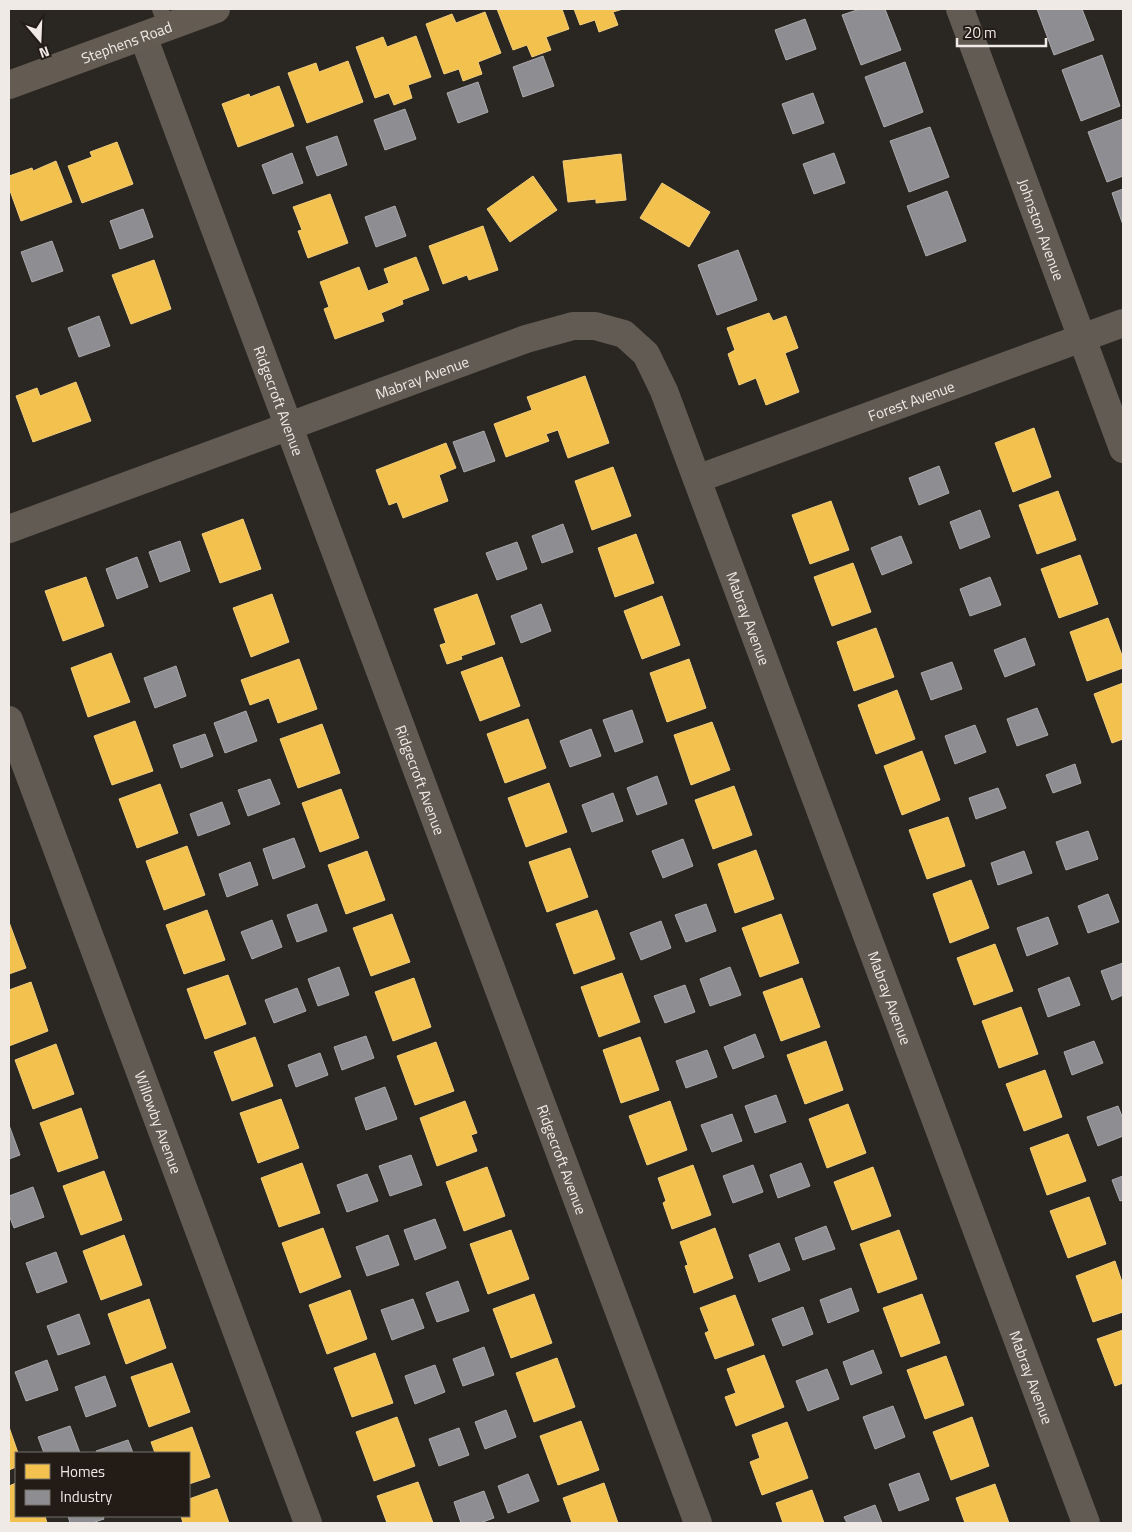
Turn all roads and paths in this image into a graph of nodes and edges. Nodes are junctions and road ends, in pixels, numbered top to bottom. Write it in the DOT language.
graph roads {
  1 [pos="216,9"];
  2 [pos="960,9"];
  3 [pos="157,24"];
  4 [pos="9,85"];
  5 [pos="1123,323"];
  6 [pos="1082,338"];
  7 [pos="289,425"];
  8 [pos="1123,449"];
  9 [pos="697,479"];
  10 [pos="9,529"];
  11 [pos="9,720"];
  12 [pos="308,1523"];
  13 [pos="698,1523"];
  14 [pos="1086,1523"];
  1 -- 3 [label="street, Stephens Road"];
  2 -- 6 [label="street, Johnston Avenue"];
  3 -- 4 [label="street, Stephens Road"];
  3 -- 7 [label="street, Ridgecroft Avenue"];
  5 -- 6 [label="street, Forest Avenue"];
  6 -- 8 [label="street, Johnston Avenue"];
  6 -- 9 [label="street, Forest Avenue"];
  7 -- 9 [label="street, Mabray Avenue"];
  7 -- 10 [label="street, Mabray Avenue"];
  7 -- 13 [label="street, Ridgecroft Avenue"];
  9 -- 14 [label="street, Mabray Avenue"];
  11 -- 12 [label="street, Willowby Avenue"];
}
